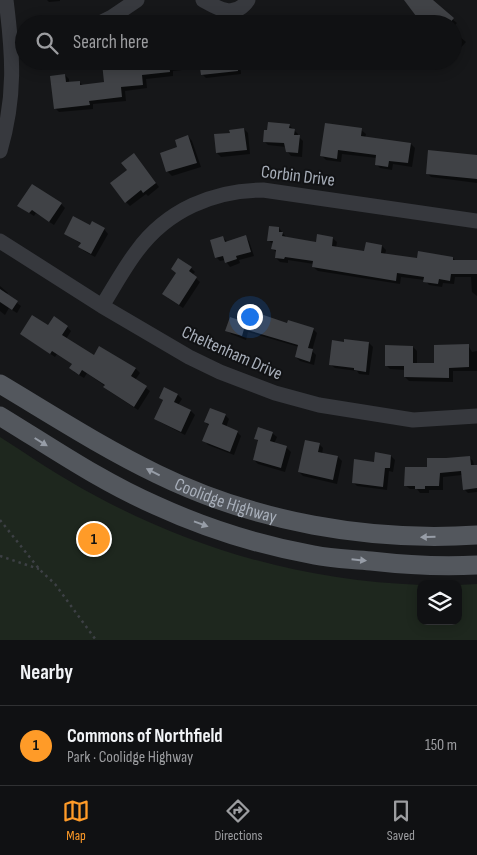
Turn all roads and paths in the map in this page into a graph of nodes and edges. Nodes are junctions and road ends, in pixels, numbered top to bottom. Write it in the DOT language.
graph roads {
  1 [pos="6,0"];
  2 [pos="137,0"];
  3 [pos="204,0"];
  4 [pos="248,0"];
  5 [pos="115,15"];
  6 [pos="15,33"];
  7 [pos="15,52"];
  8 [pos="0,151"];
  9 [pos="477,221"];
  10 [pos="0,241"];
  11 [pos="102,306"];
  12 [pos="0,384"];
  13 [pos="0,416"];
  14 [pos="477,416"];
  15 [pos="0,520"];
  16 [pos="477,535"];
  17 [pos="0,556"];
  18 [pos="477,565"];
  19 [pos="40,570"];
  20 [pos="96,640"];
  1 -- 6 [label="street"];
  2 -- 5 [label="street"];
  3 -- 4 [label="street"];
  7 -- 8 [label="street"];
  9 -- 11 [label="street, Corbin Drive"];
  10 -- 11 [label="street, Cheltenham Drive"];
  11 -- 14 [label="street, Cheltenham Drive"];
  16 -- 12 [label="main road, Coolidge Highway, one-way"];
  13 -- 18 [label="main road, Coolidge Highway, one-way"];
  15 -- 19 [label="path"];
  17 -- 19 [label="path"];
  19 -- 20 [label="path"];
}
